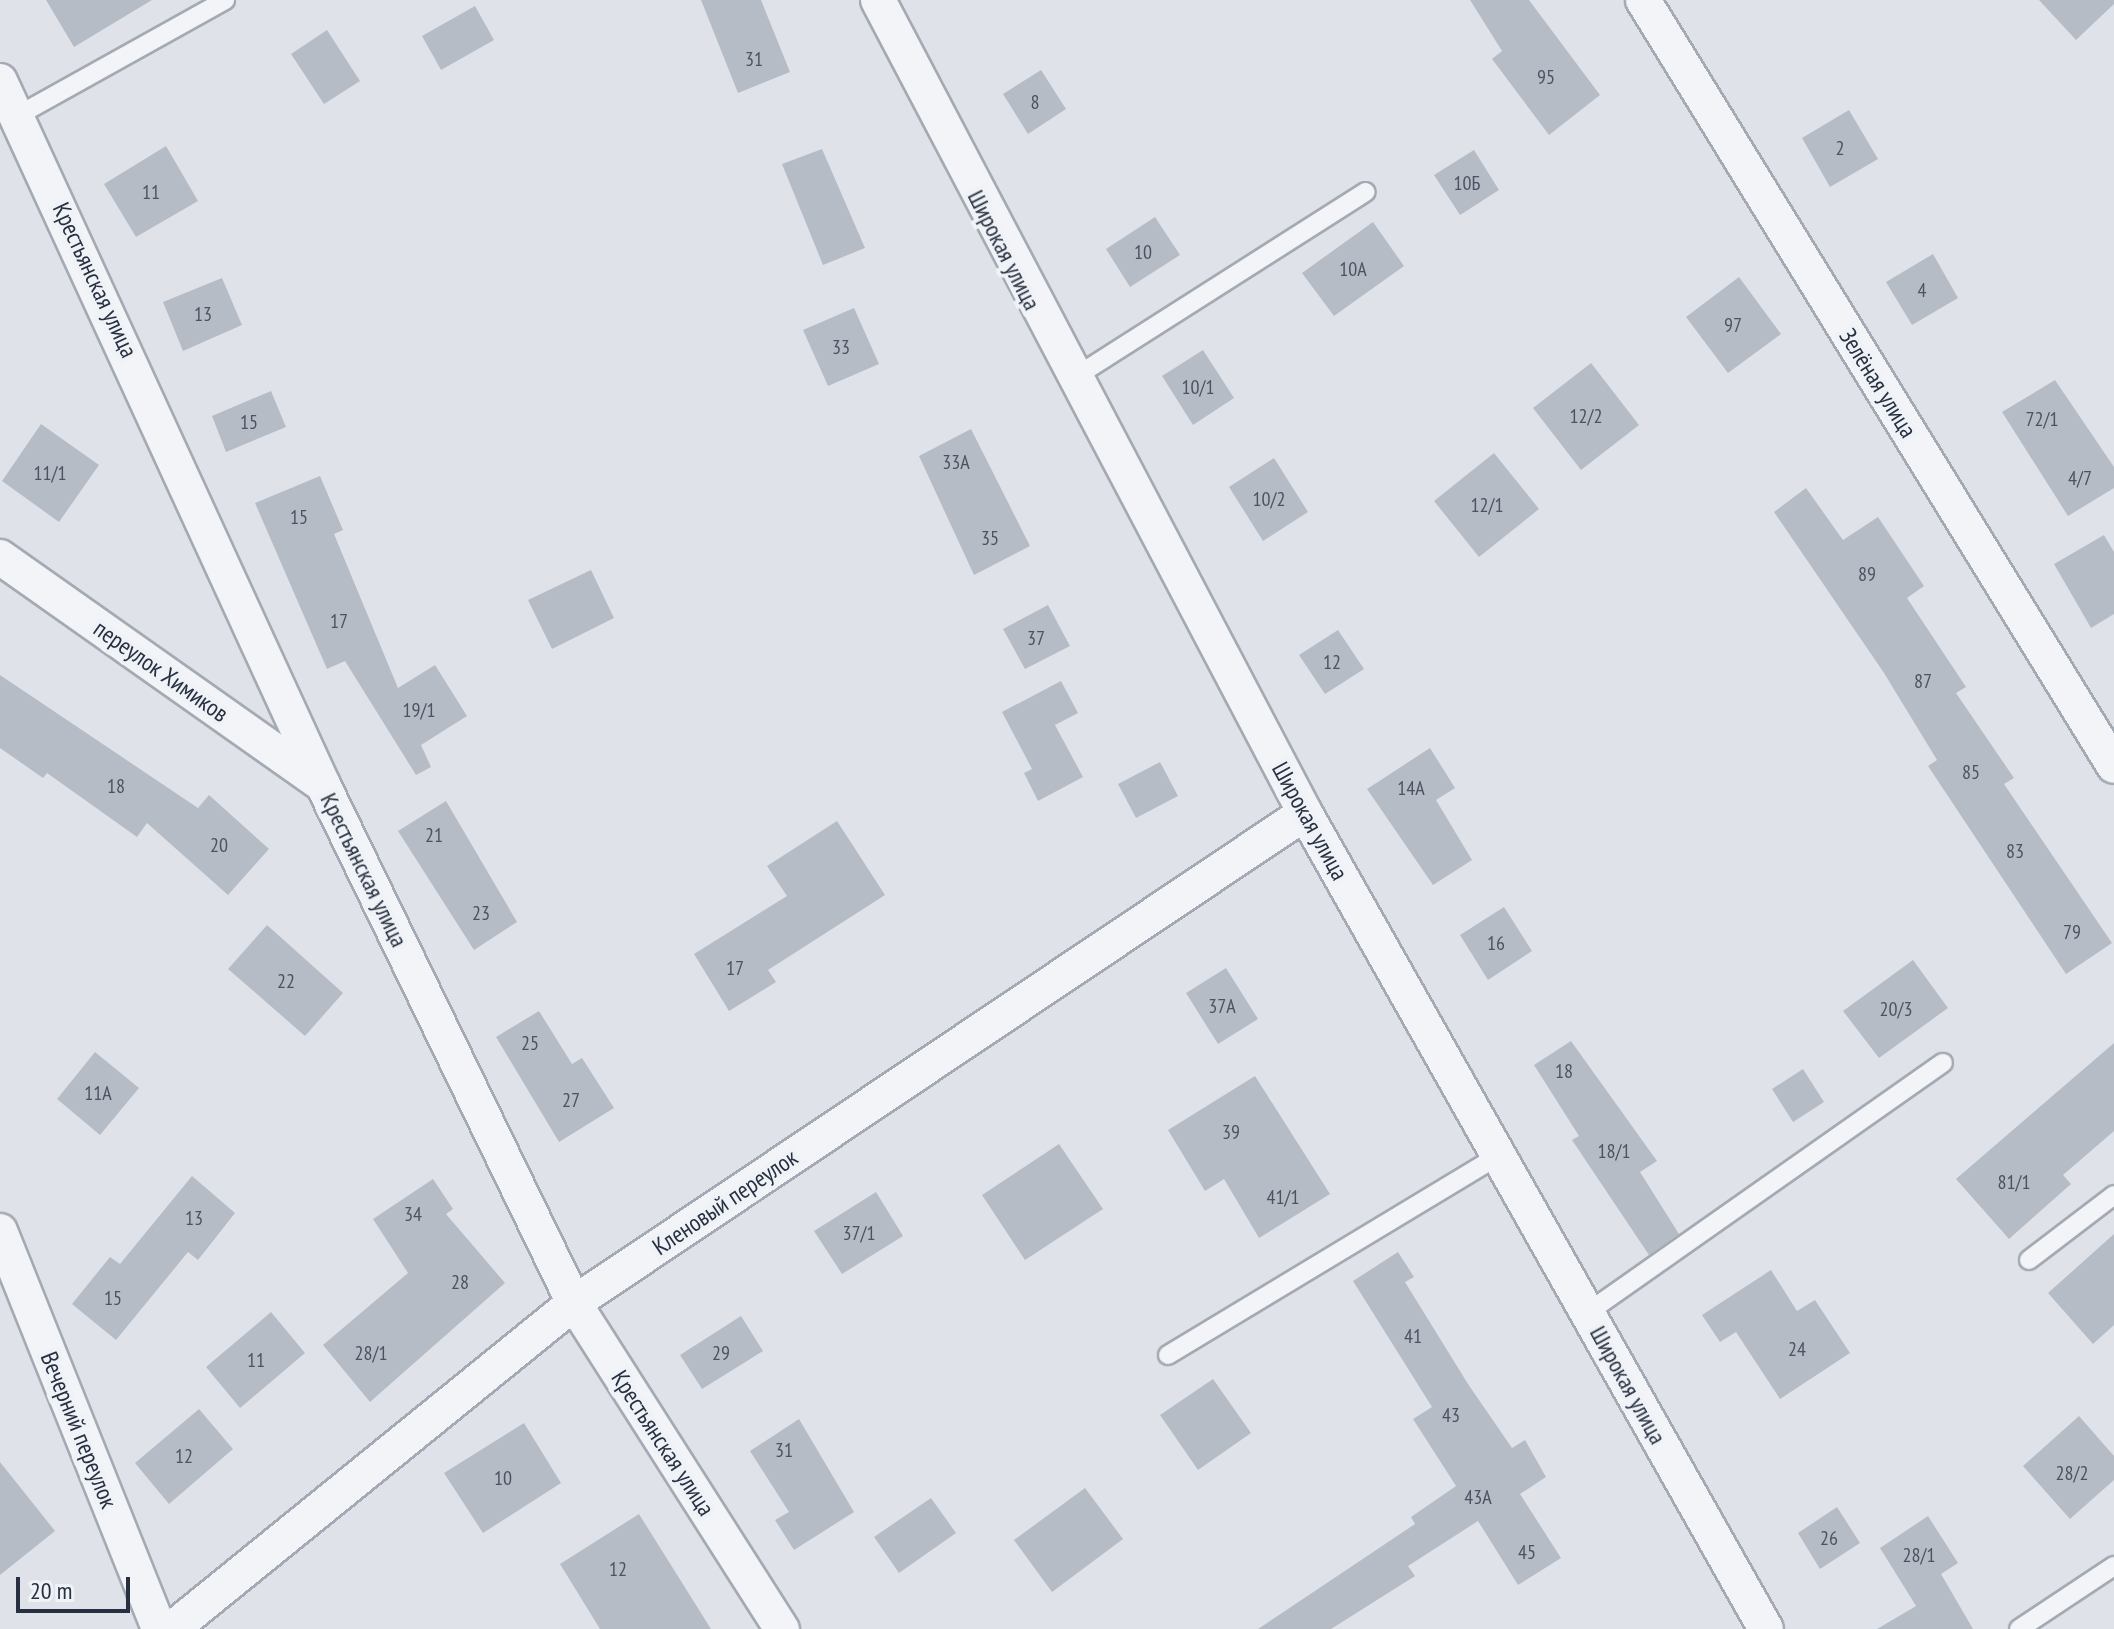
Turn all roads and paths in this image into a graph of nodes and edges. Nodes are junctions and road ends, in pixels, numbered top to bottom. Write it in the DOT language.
graph roads {
  1 [pos="225,0"];
  2 [pos="878,0"];
  3 [pos="1643,0"];
  4 [pos="0,81"];
  5 [pos="17,116"];
  6 [pos="1366,192"];
  7 [pos="1071,379"];
  8 [pos="0,557"];
  9 [pos="2114,766"];
  10 [pos="323,785"];
  11 [pos="1305,813"];
  12 [pos="1943,1063"];
  13 [pos="1498,1156"];
  14 [pos="2114,1195"];
  15 [pos="0,1231"];
  16 [pos="2029,1260"];
  17 [pos="574,1303"];
  18 [pos="1587,1313"];
  19 [pos="1168,1355"];
  20 [pos="2114,1566"];
  21 [pos="159,1629"];
  22 [pos="172,1629"];
  23 [pos="782,1629"];
  24 [pos="1766,1629"];
  25 [pos="2019,1629"];
  1 -- 5 [label="lane"];
  2 -- 7 [label="street, Широкая улица"];
  3 -- 9 [label="street, Зелёная улица"];
  4 -- 5 [label="street, Крестьянская улица"];
  5 -- 10 [label="street, Крестьянская улица"];
  6 -- 7 [label="lane"];
  7 -- 11 [label="street, Широкая улица"];
  8 -- 10 [label="street, переулок Химиков"];
  10 -- 17 [label="street, Крестьянская улица"];
  11 -- 13 [label="street, Широкая улица"];
  11 -- 17 [label="street, Кленовый переулок"];
  12 -- 18 [label="lane"];
  13 -- 18 [label="street, Широкая улица"];
  13 -- 19 [label="lane"];
  14 -- 16 [label="lane"];
  15 -- 21 [label="street, Вечерний переулок"];
  17 -- 22 [label="street, Кленовый переулок"];
  17 -- 23 [label="street, Крестьянская улица"];
  18 -- 24 [label="street, Широкая улица"];
  20 -- 25 [label="lane"];
}
